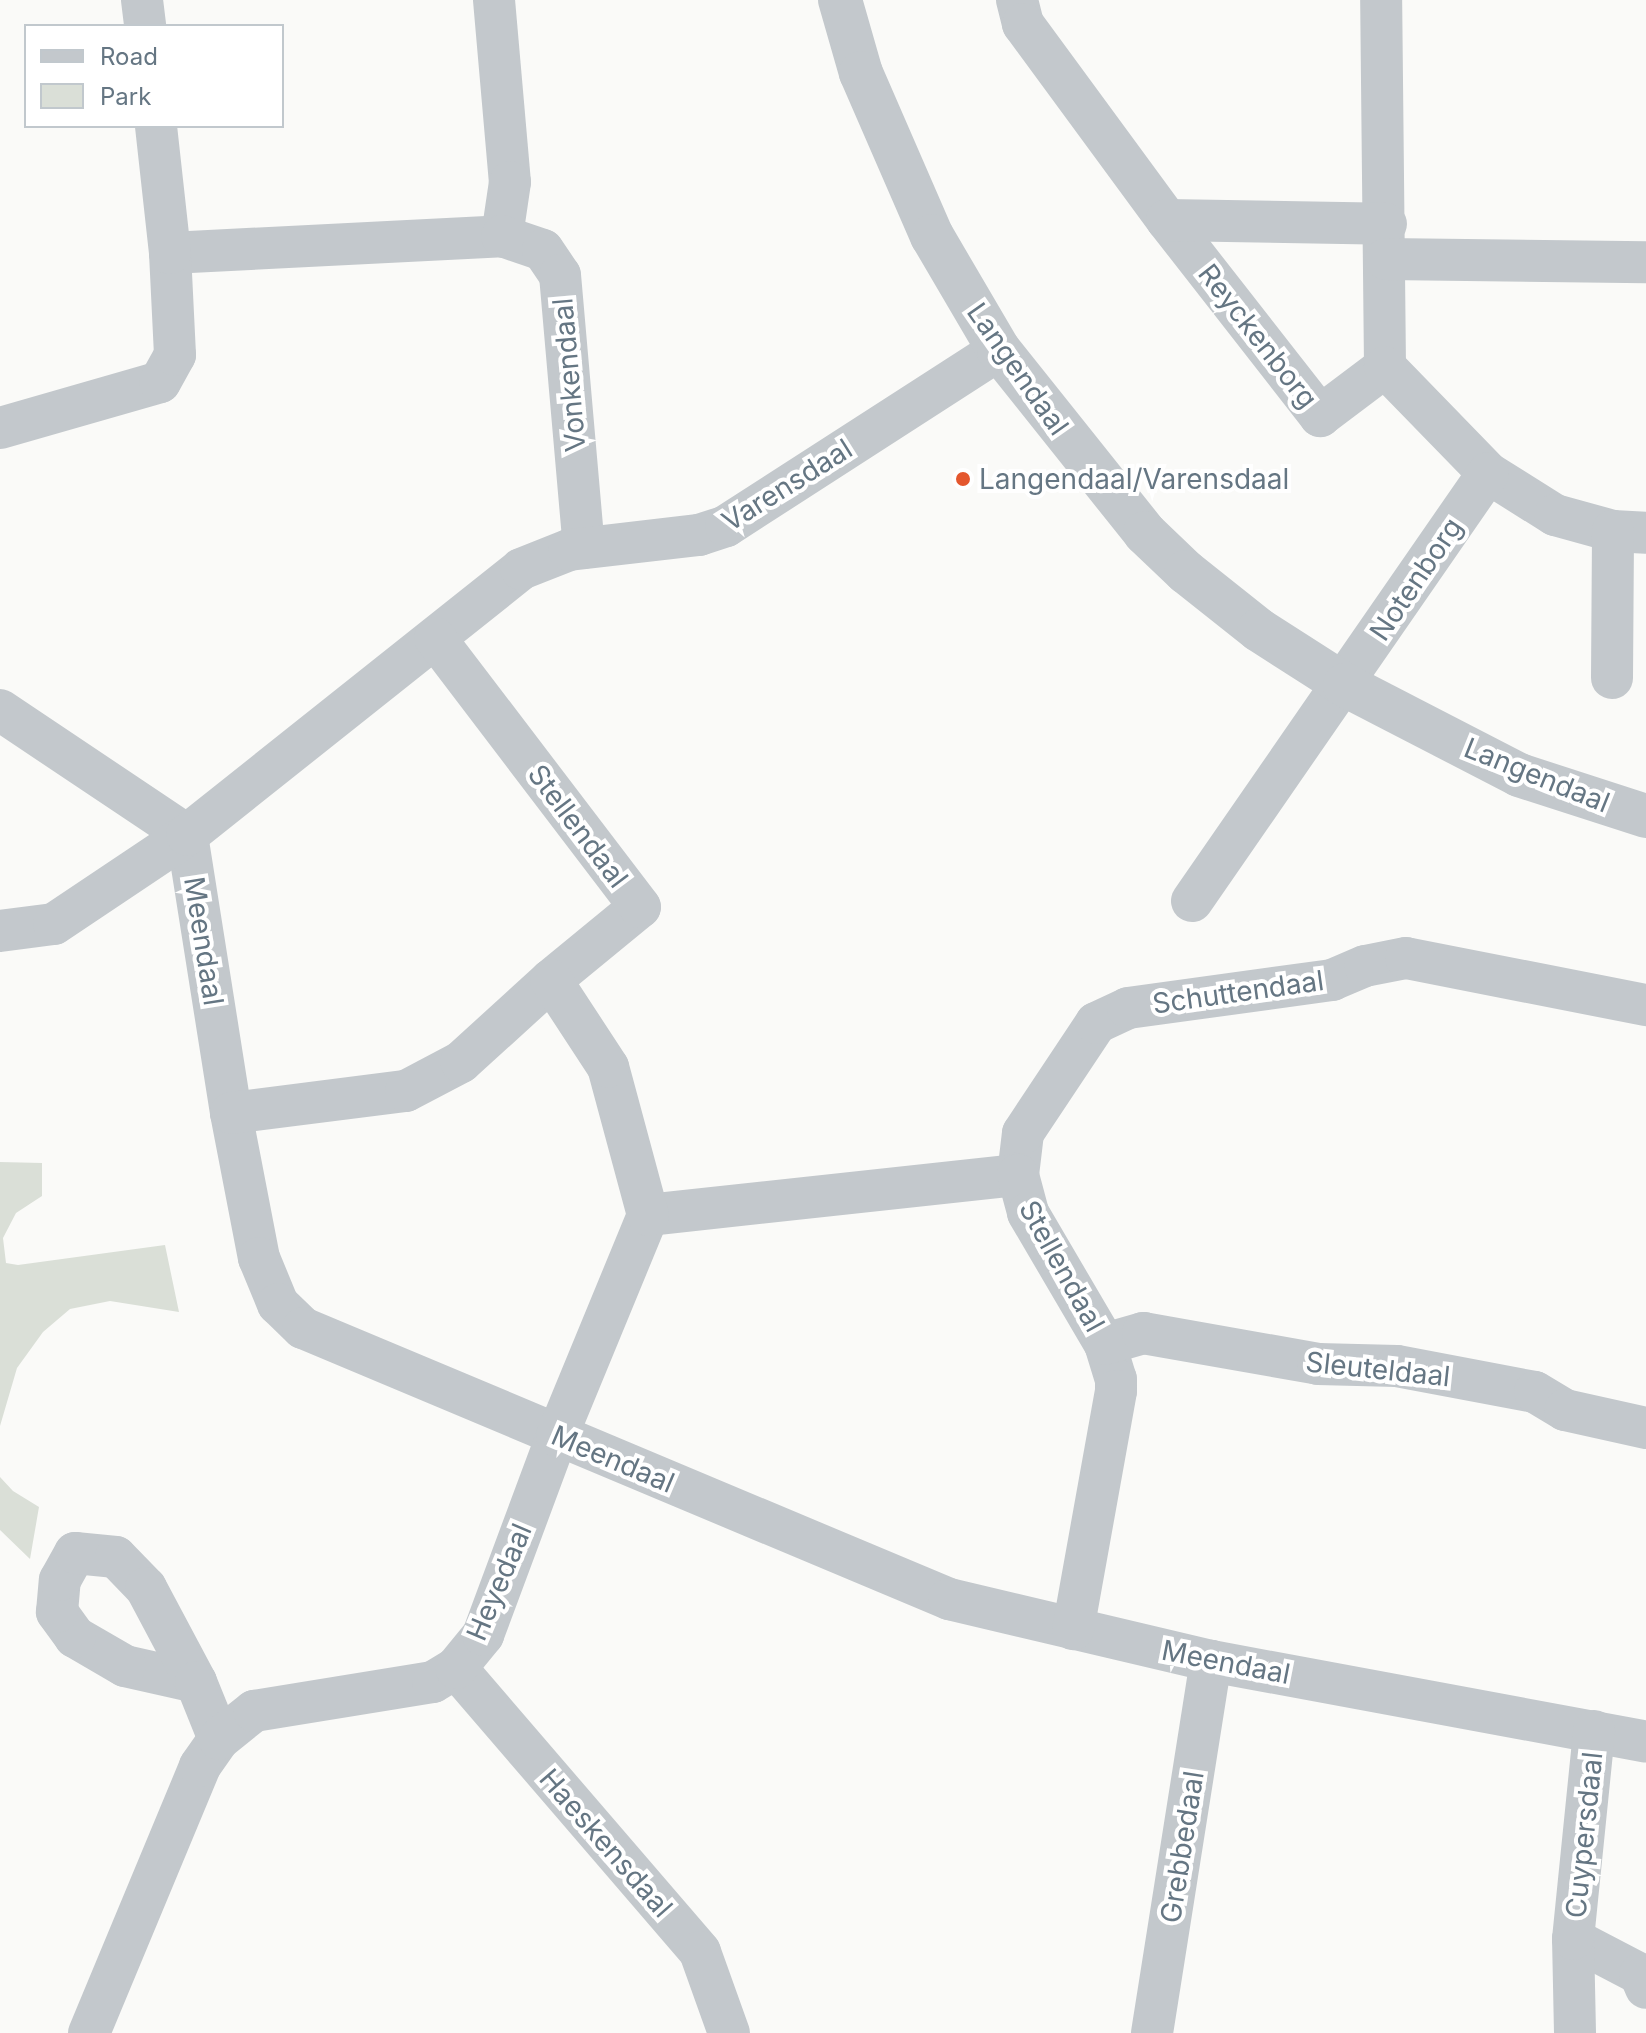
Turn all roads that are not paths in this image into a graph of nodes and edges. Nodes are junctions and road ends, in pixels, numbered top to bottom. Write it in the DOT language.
graph roads {
  1 [pos="142,0"];
  2 [pos="494,0"];
  3 [pos="840,0"];
  4 [pos="1017,0"];
  5 [pos="1381,0"];
  6 [pos="145,24"];
  7 [pos="156,128"];
  8 [pos="1167,220"];
  9 [pos="502,236"];
  10 [pos="1386,242"];
  11 [pos="170,253"];
  12 [pos="1646,262"];
  13 [pos="999,350"];
  14 [pos="1385,367"];
  15 [pos="0,428"];
  16 [pos="1488,473"];
  17 [pos="1630,532"];
  18 [pos="584,548"];
  19 [pos="435,638"];
  20 [pos="1612,678"];
  21 [pos="1345,685"];
  22 [pos="0,710"];
  23 [pos="1646,816"];
  24 [pos="187,835"];
  25 [pos="1192,901"];
  26 [pos="0,931"];
  27 [pos="551,980"];
  28 [pos="1646,1005"];
  29 [pos="231,1113"];
  30 [pos="1018,1175"];
  31 [pos="648,1215"];
  32 [pos="1105,1344"];
  33 [pos="1646,1428"];
  34 [pos="557,1436"];
  35 [pos="1073,1629"];
  36 [pos="1211,1661"];
  37 [pos="456,1668"];
  38 [pos="196,1682"];
  39 [pos="1594,1731"];
  40 [pos="219,1739"];
  41 [pos="1646,1742"];
  42 [pos="1573,1939"];
  43 [pos="1646,1988"];
  44 [pos="89,2033"];
  45 [pos="729,2033"];
  46 [pos="1152,2033"];
  47 [pos="1575,2033"];
  1 -- 6 [label="street"];
  2 -- 9 [label="street"];
  3 -- 13 [label="street, Langendaal"];
  4 -- 8 [label="street, Reyckenborg"];
  5 -- 10 [label="street"];
  7 -- 11 [label="street"];
  8 -- 10 [label="street, Reyckenborg"];
  8 -- 14 [label="street, Reyckenborg"];
  9 -- 11 [label="street, Vonkendaal"];
  9 -- 18 [label="street, Vonkendaal"];
  10 -- 12 [label="street, Reyckenborg"];
  10 -- 14 [label="street"];
  11 -- 15 [label="street"];
  13 -- 18 [label="street, Varensdaal"];
  13 -- 21 [label="street, Langendaal"];
  14 -- 16 [label="street"];
  16 -- 17 [label="street"];
  16 -- 21 [label="street, Notenborg"];
  17 -- 20 [label="street"];
  18 -- 19 [label="street, Varensdaal"];
  19 -- 24 [label="street, Varensdaal"];
  19 -- 27 [label="street, Stellendaal"];
  21 -- 23 [label="street, Langendaal"];
  21 -- 25 [label="street"];
  22 -- 24 [label="street"];
  24 -- 26 [label="street, Varensdaal"];
  24 -- 29 [label="street, Meendaal"];
  27 -- 29 [label="street, Stellendaal"];
  27 -- 31 [label="street"];
  28 -- 30 [label="street, Schuttendaal"];
  29 -- 34 [label="street, Meendaal"];
  30 -- 31 [label="street, Stellendaal"];
  30 -- 32 [label="street, Stellendaal"];
  31 -- 34 [label="street"];
  32 -- 33 [label="street, Sleuteldaal"];
  32 -- 35 [label="street, Stellendaal"];
  34 -- 35 [label="street, Meendaal"];
  34 -- 37 [label="street, Heyedaal"];
  35 -- 36 [label="street, Meendaal"];
  36 -- 39 [label="street, Meendaal"];
  36 -- 46 [label="street, Grebbedaal"];
  37 -- 40 [label="street, Heyedaal"];
  37 -- 45 [label="street, Haeskensdaal"];
  38 -- 40 [label="street"];
  39 -- 41 [label="street, Meendaal"];
  39 -- 42 [label="street, Cuypersdaal"];
  40 -- 44 [label="street, Heyedaal"];
  42 -- 43 [label="street, Cuypersdaal"];
  42 -- 47 [label="street, Cuypersdaal"];
}
